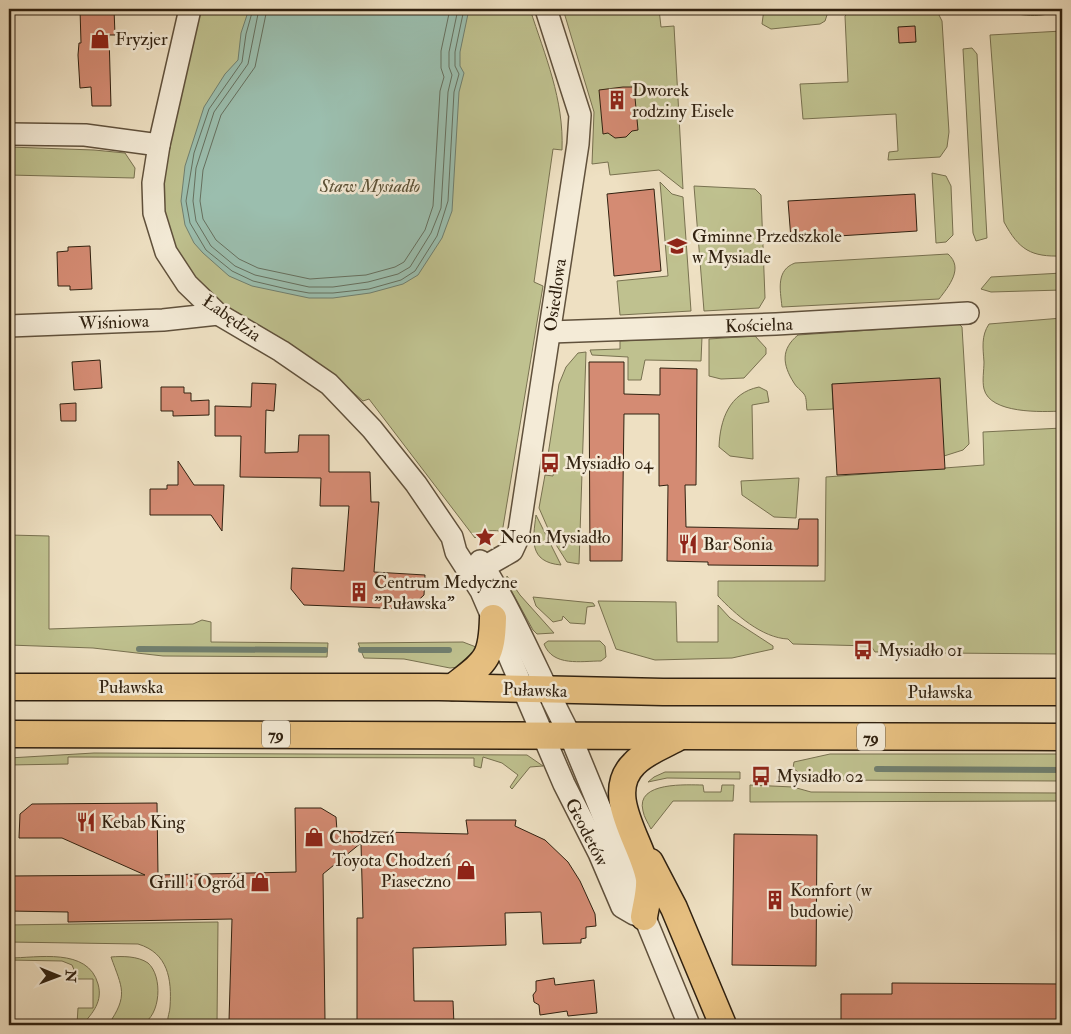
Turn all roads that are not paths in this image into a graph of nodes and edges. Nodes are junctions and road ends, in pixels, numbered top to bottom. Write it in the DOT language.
graph roads {
  1 [pos="190,9"];
  2 [pos="546,9"];
  3 [pos="9,134"];
  4 [pos="159,145"];
  5 [pos="968,313"];
  6 [pos="218,314"];
  7 [pos="9,326"];
  8 [pos="550,332"];
  9 [pos="452,537"];
  10 [pos="484,567"];
  11 [pos="493,618"];
  12 [pos="9,687"];
  13 [pos="453,687"];
  14 [pos="534,690"];
  15 [pos="1062,692"];
  16 [pos="9,734"];
  17 [pos="543,735"];
  18 [pos="570,735"];
  19 [pos="680,737"];
  20 [pos="1062,737"];
  21 [pos="641,850"];
  22 [pos="644,917"];
  23 [pos="689,1025"];
  24 [pos="723,1025"];
  1 -- 4 [label="street, Łabędzia"];
  2 -- 8 [label="street, Osiedlowa"];
  3 -- 4 [label="street"];
  4 -- 6 [label="street, Łabędzia"];
  5 -- 8 [label="street, Kościelna"];
  6 -- 7 [label="street, Wiśniowa"];
  6 -- 9 [label="street, Łabędzia"];
  8 -- 10 [label="street, Osiedlowa"];
  9 -- 10 [label="street, Łabędzia"];
  9 -- 11 [label="street, Łabędzia"];
  10 -- 14 [label="street, Łabędzia"];
  11 -- 13 [label="main road"];
  11 -- 14 [label="street, Łabędzia"];
  12 -- 13 [label="main road, Puławska"];
  13 -- 14 [label="main road, Puławska"];
  14 -- 15 [label="main road, Puławska"];
  14 -- 17 [label="street, Geodetów"];
  14 -- 18 [label="street, Geodetów"];
  16 -- 17 [label="main road, 79"];
  17 -- 18 [label="main road, 79"];
  17 -- 22 [label="street, Geodetów"];
  18 -- 19 [label="main road, 79"];
  18 -- 22 [label="street, Geodetów"];
  19 -- 20 [label="main road, 79"];
  19 -- 21 [label="main road"];
  21 -- 22 [label="main road"];
  21 -- 24 [label="main road"];
  22 -- 23 [label="street, Geodetów"];
}
